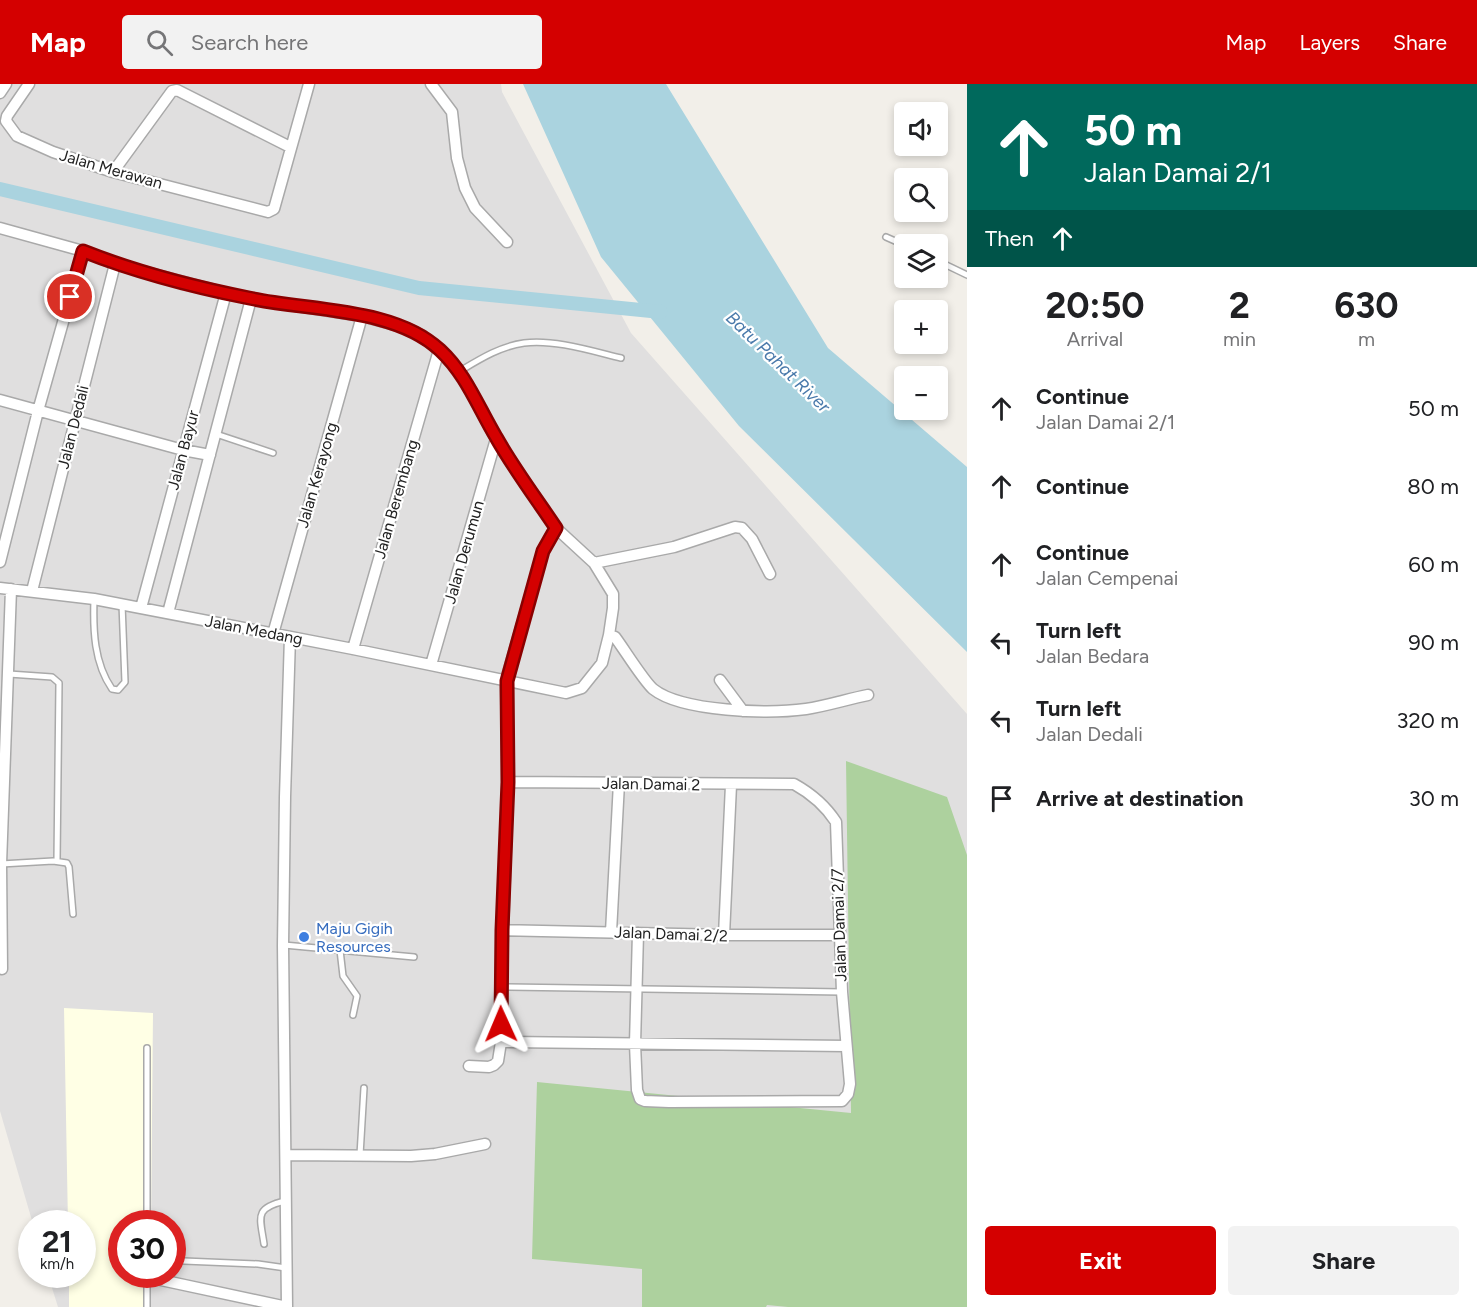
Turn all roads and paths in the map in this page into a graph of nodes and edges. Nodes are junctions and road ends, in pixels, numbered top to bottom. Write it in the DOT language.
graph roads {
  1 [pos="6,84"];
  2 [pos="29,84"];
  3 [pos="309,84"];
  4 [pos="430,84"];
  5 [pos="0,93"];
  6 [pos="3,121"];
  7 [pos="290,147"];
  8 [pos="112,172"];
  9 [pos="0,228"];
  10 [pos="886,237"];
  11 [pos="894,241"];
  12 [pos="507,242"];
  13 [pos="83,251"];
  14 [pos="115,264"];
  15 [pos="948,266"];
  16 [pos="967,275"];
  17 [pos="226,293"];
  18 [pos="251,299"];
  19 [pos="362,316"];
  20 [pos="439,350"];
  21 [pos="621,358"];
  22 [pos="460,371"];
  23 [pos="0,400"];
  24 [pos="38,411"];
  25 [pos="75,420"];
  26 [pos="216,434"];
  27 [pos="496,439"];
  28 [pos="183,450"];
  29 [pos="273,453"];
  30 [pos="210,455"];
  31 [pos="556,528"];
  32 [pos="0,562"];
  33 [pos="594,563"];
  34 [pos="770,574"];
  35 [pos="5,589"];
  36 [pos="32,591"];
  37 [pos="94,599"];
  38 [pos="122,604"];
  39 [pos="141,608"];
  40 [pos="168,614"];
  41 [pos="273,634"];
  42 [pos="609,635"];
  43 [pos="290,637"];
  44 [pos="352,648"];
  45 [pos="431,665"];
  46 [pos="7,674"];
  47 [pos="720,680"];
  48 [pos="507,681"];
  49 [pos="868,695"];
  50 [pos="743,711"];
  51 [pos="508,782"];
  52 [pos="619,783"];
  53 [pos="794,784"];
  54 [pos="731,785"];
  55 [pos="57,861"];
  56 [pos="1,864"];
  57 [pos="73,914"];
  58 [pos="502,930"];
  59 [pos="611,932"];
  60 [pos="638,933"];
  61 [pos="724,935"];
  62 [pos="839,935"];
  63 [pos="283,945"];
  64 [pos="340,950"];
  65 [pos="414,957"];
  66 [pos="2,969"];
  67 [pos="501,987"];
  68 [pos="636,989"];
  69 [pos="842,992"];
  70 [pos="353,1015"];
  71 [pos="501,1042"];
  72 [pos="635,1044"];
  73 [pos="846,1046"];
  74 [pos="147,1048"];
  75 [pos="469,1066"];
  76 [pos="364,1088"];
  77 [pos="485,1144"];
  78 [pos="287,1155"];
  79 [pos="360,1155"];
  80 [pos="287,1201"];
  81 [pos="147,1210"];
  82 [pos="264,1244"];
  83 [pos="186,1261"];
  84 [pos="288,1268"];
  85 [pos="186,1285"];
  86 [pos="147,1288"];
  87 [pos="147,1307"];
  88 [pos="287,1307"];
  1 -- 5 [label="street"];
  2 -- 6 [label="street, Jalan Merawan"];
  3 -- 7 [label="street"];
  4 -- 12 [label="street"];
  6 -- 8 [label="street, Jalan Merawan"];
  7 -- 8 [label="street, Jalan Merawan"];
  7 -- 8 [label="street"];
  9 -- 13 [label="street, Jalan Medang"];
  10 -- 11 [label="lane"];
  13 -- 14 [label="street, Jalan Medang"];
  13 -- 24 [label="street"];
  14 -- 17 [label="street, Jalan Medang"];
  14 -- 25 [label="street, Jalan Dedali"];
  15 -- 16 [label="lane"];
  17 -- 18 [label="street, Jalan Medang"];
  17 -- 28 [label="street, Jalan Bayur"];
  18 -- 19 [label="street, Jalan Medang"];
  18 -- 26 [label="street, Jalan Bayur"];
  19 -- 20 [label="street, Jalan Medang"];
  19 -- 41 [label="street, Jalan Kerayong"];
  20 -- 22 [label="street, Jalan Medang"];
  20 -- 44 [label="street, Jalan Berembang"];
  21 -- 22 [label="lane"];
  22 -- 27 [label="street, Jalan Medang"];
  23 -- 24 [label="street"];
  24 -- 25 [label="street"];
  24 -- 32 [label="street"];
  25 -- 28 [label="street"];
  25 -- 36 [label="street, Jalan Dedali"];
  26 -- 29 [label="lane"];
  26 -- 30 [label="street, Jalan Bayur"];
  27 -- 31 [label="street, Jalan Medang"];
  27 -- 45 [label="street, Jalan Derumun"];
  28 -- 30 [label="street"];
  28 -- 39 [label="street, Jalan Bayur"];
  30 -- 40 [label="street, Jalan Bayur"];
  31 -- 33 [label="street, Jalan Medang"];
  31 -- 48 [label="street"];
  33 -- 34 [label="street"];
  33 -- 42 [label="street, Jalan Medang"];
  35 -- 36 [label="street, Jalan Medang"];
  35 -- 46 [label="street"];
  36 -- 37 [label="street, Jalan Medang"];
  37 -- 38 [label="street, Jalan Medang"];
  37 -- 38 [label="lane"];
  38 -- 39 [label="street, Jalan Medang"];
  39 -- 40 [label="street, Jalan Medang"];
  40 -- 41 [label="street, Jalan Medang"];
  41 -- 43 [label="street, Jalan Medang"];
  42 -- 48 [label="street, Jalan Medang"];
  42 -- 50 [label="street"];
  43 -- 44 [label="street, Jalan Medang"];
  43 -- 63 [label="street"];
  44 -- 45 [label="street, Jalan Medang"];
  45 -- 48 [label="street, Jalan Medang"];
  46 -- 55 [label="lane"];
  46 -- 56 [label="street"];
  47 -- 50 [label="street"];
  48 -- 51 [label="street"];
  49 -- 50 [label="street"];
  51 -- 52 [label="street, Jalan Damai 2"];
  51 -- 58 [label="street"];
  52 -- 54 [label="street, Jalan Damai 2"];
  52 -- 59 [label="street"];
  53 -- 54 [label="street, Jalan Damai 2"];
  53 -- 62 [label="street, Jalan Damai 2/7"];
  54 -- 61 [label="street"];
  55 -- 56 [label="lane"];
  55 -- 57 [label="lane"];
  56 -- 66 [label="street"];
  58 -- 59 [label="street, Jalan Damai 2/2"];
  58 -- 67 [label="street"];
  59 -- 60 [label="street, Jalan Damai 2/2"];
  60 -- 61 [label="street, Jalan Damai 2/2"];
  60 -- 68 [label="street"];
  61 -- 62 [label="street, Jalan Damai 2/2"];
  62 -- 69 [label="street, Jalan Damai 2/7"];
  63 -- 64 [label="lane"];
  63 -- 78 [label="street"];
  64 -- 65 [label="lane"];
  64 -- 70 [label="lane"];
  67 -- 68 [label="lane"];
  67 -- 71 [label="street"];
  68 -- 69 [label="lane"];
  68 -- 72 [label="street"];
  69 -- 73 [label="street, Jalan Damai 2/7"];
  71 -- 72 [label="street"];
  71 -- 75 [label="street"];
  72 -- 73 [label="street"];
  72 -- 73 [label="street, Jalan Damai 2/7"];
  74 -- 81 [label="lane"];
  76 -- 79 [label="lane"];
  77 -- 79 [label="street"];
  78 -- 79 [label="street"];
  78 -- 80 [label="street"];
  80 -- 82 [label="lane"];
  80 -- 84 [label="street"];
  83 -- 84 [label="lane"];
  84 -- 88 [label="street"];
  85 -- 88 [label="street"];
  86 -- 87 [label="lane"];
}
